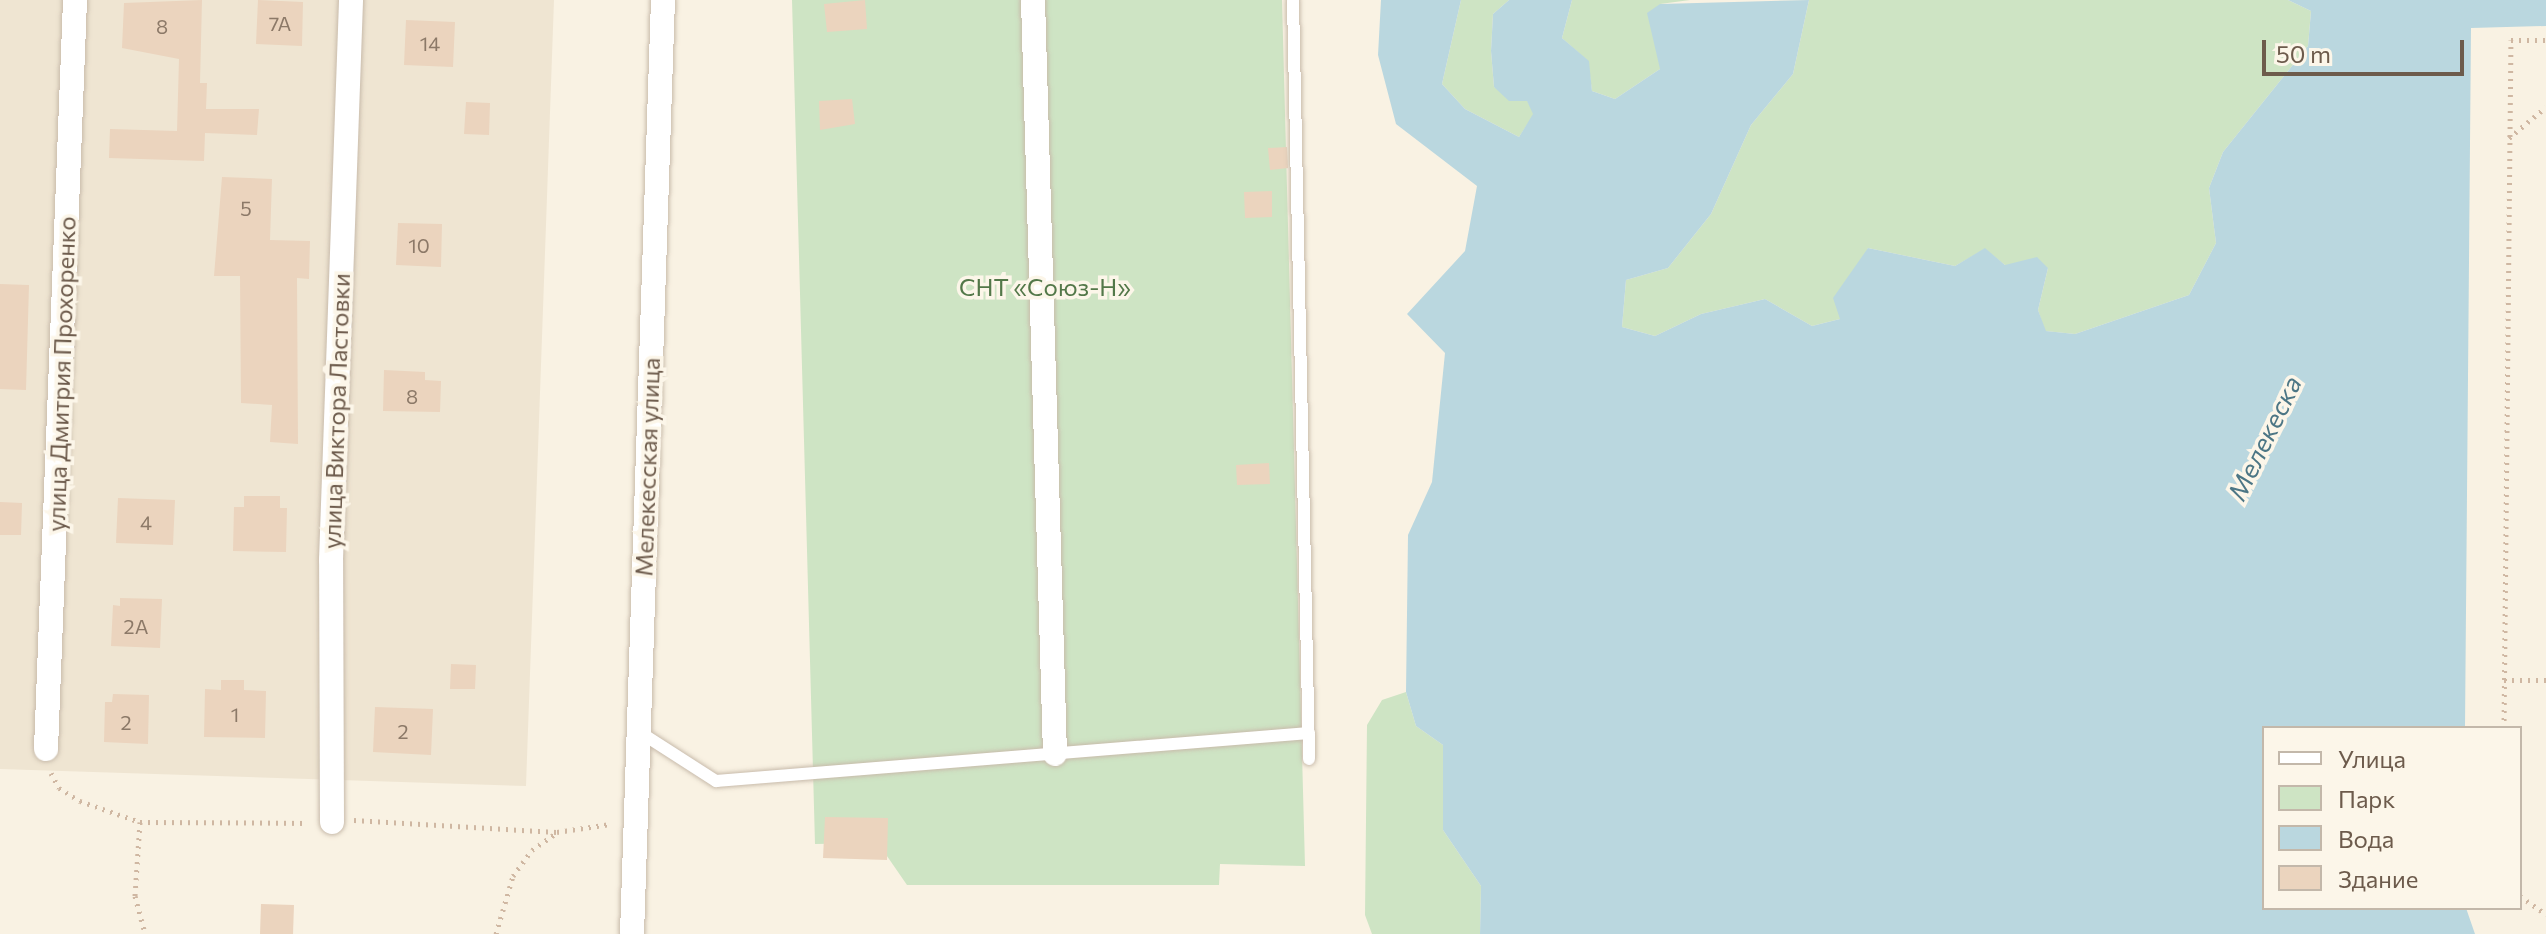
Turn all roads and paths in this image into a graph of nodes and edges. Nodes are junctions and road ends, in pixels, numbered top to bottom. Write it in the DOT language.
graph roads {
  1 [pos="75,0"];
  2 [pos="351,0"];
  3 [pos="663,0"];
  4 [pos="1033,0"];
  5 [pos="1293,0"];
  6 [pos="2546,40"];
  7 [pos="2546,107"];
  8 [pos="2508,138"];
  9 [pos="2504,680"];
  10 [pos="2546,680"];
  11 [pos="2504,726"];
  12 [pos="638,731"];
  13 [pos="1309,733"];
  14 [pos="46,749"];
  15 [pos="1055,754"];
  16 [pos="1309,759"];
  17 [pos="140,822"];
  18 [pos="332,822"];
  19 [pos="557,832"];
  20 [pos="2522,897"];
  21 [pos="2546,914"];
  22 [pos="145,934"];
  23 [pos="496,934"];
  24 [pos="632,934"];
  1 -- 14 [label="street, улица Дмитрия Прохоренко"];
  2 -- 18 [label="street, улица Виктора Ластовки"];
  3 -- 12 [label="street, Мелекесская улица"];
  4 -- 15 [label="street"];
  5 -- 13 [label="lane"];
  6 -- 8 [label="path"];
  7 -- 8 [label="path"];
  8 -- 9 [label="path"];
  9 -- 10 [label="path"];
  9 -- 11 [label="path"];
  12 -- 15 [label="lane"];
  12 -- 24 [label="street, Мелекесская улица"];
  13 -- 15 [label="lane"];
  13 -- 16 [label="lane"];
  17 -- 22 [label="path"];
  19 -- 23 [label="path"];
  20 -- 21 [label="path"];
}
